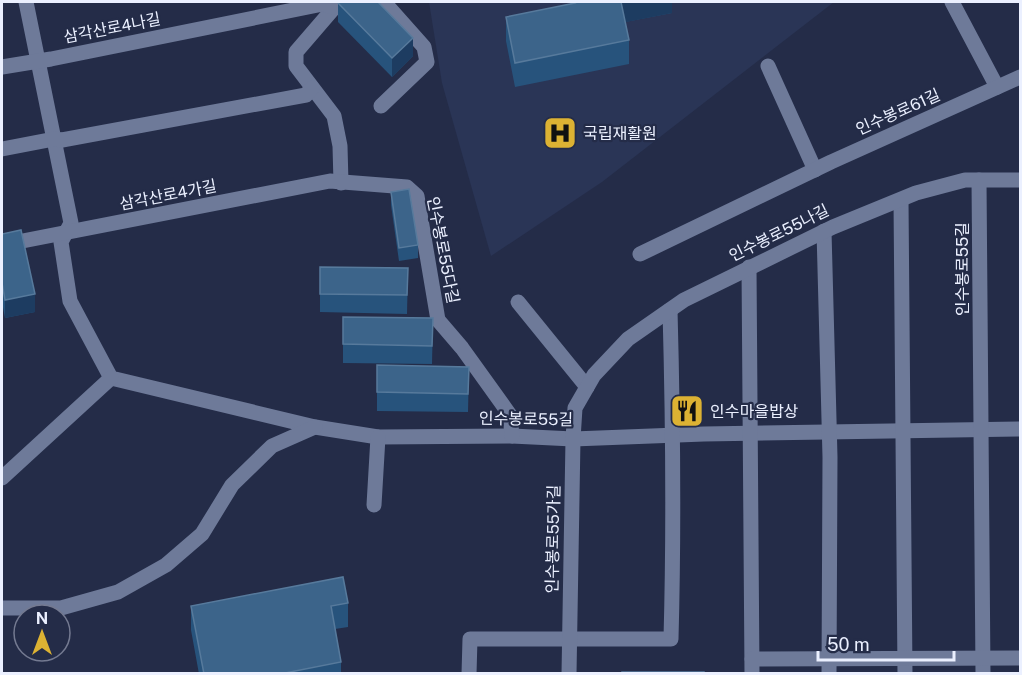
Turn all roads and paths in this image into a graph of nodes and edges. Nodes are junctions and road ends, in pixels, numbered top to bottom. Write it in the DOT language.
graph roads {
  1 [pos="26,2"];
  2 [pos="384,2"];
  3 [pos="952,2"];
  4 [pos="337,4"];
  5 [pos="38,60"];
  6 [pos="768,66"];
  7 [pos="2,67"];
  8 [pos="1020,76"];
  9 [pos="997,87"];
  10 [pos="312,88"];
  11 [pos="381,106"];
  12 [pos="54,139"];
  13 [pos="2,149"];
  14 [pos="815,170"];
  15 [pos="979,180"];
  16 [pos="1020,180"];
  17 [pos="341,183"];
  18 [pos="901,200"];
  19 [pos="824,231"];
  20 [pos="65,234"];
  21 [pos="2,245"];
  22 [pos="640,254"];
  23 [pos="749,267"];
  24 [pos="518,302"];
  25 [pos="670,310"];
  26 [pos="111,378"];
  27 [pos="587,387"];
  28 [pos="315,427"];
  29 [pos="1020,429"];
  30 [pos="981,430"];
  31 [pos="903,431"];
  32 [pos="829,432"];
  33 [pos="750,434"];
  34 [pos="674,435"];
  35 [pos="512,436"];
  36 [pos="378,437"];
  37 [pos="573,439"];
  38 [pos="2,478"];
  39 [pos="374,505"];
  40 [pos="2,608"];
  41 [pos="569,640"];
  42 [pos="1020,658"];
  43 [pos="752,666"];
  44 [pos="829,666"];
  45 [pos="905,666"];
  46 [pos="983,666"];
  47 [pos="469,674"];
  48 [pos="569,674"];
  1 -- 5 [label="street"];
  2 -- 11 [label="street"];
  3 -- 9 [label="street"];
  4 -- 5 [label="street, 삼각산로4나길"];
  4 -- 10 [label="street"];
  5 -- 7 [label="street"];
  5 -- 12 [label="street"];
  6 -- 14 [label="street"];
  8 -- 9 [label="street, 인수봉로61길"];
  9 -- 14 [label="street, 인수봉로61길"];
  10 -- 12 [label="street"];
  10 -- 17 [label="street"];
  12 -- 13 [label="street"];
  12 -- 20 [label="street"];
  14 -- 22 [label="street, 인수봉로61길"];
  15 -- 16 [label="street, 인수봉로55나길"];
  15 -- 18 [label="street, 인수봉로55나길"];
  15 -- 30 [label="street, 인수봉로55길"];
  17 -- 20 [label="street, 삼각산로4가길"];
  17 -- 35 [label="street, 인수봉로55다길"];
  18 -- 19 [label="street, 인수봉로55나길"];
  18 -- 31 [label="street"];
  19 -- 23 [label="street, 인수봉로55나길"];
  19 -- 32 [label="street"];
  20 -- 21 [label="street, 삼각산로4가길"];
  20 -- 26 [label="street"];
  23 -- 25 [label="street, 인수봉로55나길"];
  23 -- 33 [label="street"];
  24 -- 27 [label="street"];
  25 -- 27 [label="street, 인수봉로55나길"];
  25 -- 34 [label="street"];
  26 -- 28 [label="street"];
  26 -- 38 [label="street"];
  27 -- 37 [label="street, 인수봉로55나길"];
  28 -- 36 [label="street, 인수봉로55길"];
  28 -- 40 [label="street"];
  29 -- 30 [label="street, 인수봉로55길"];
  30 -- 31 [label="street, 인수봉로55길"];
  30 -- 46 [label="street, 인수봉로55길"];
  31 -- 32 [label="street, 인수봉로55길"];
  31 -- 45 [label="street"];
  32 -- 33 [label="street, 인수봉로55길"];
  32 -- 44 [label="street"];
  33 -- 34 [label="street, 인수봉로55길"];
  33 -- 43 [label="street"];
  34 -- 37 [label="street, 인수봉로55길"];
  34 -- 41 [label="street"];
  35 -- 36 [label="street, 인수봉로55길"];
  35 -- 37 [label="street, 인수봉로55길"];
  36 -- 39 [label="street"];
  37 -- 41 [label="street, 인수봉로55가길"];
  41 -- 47 [label="street"];
  41 -- 48 [label="street, 인수봉로55가길"];
  42 -- 46 [label="street"];
  43 -- 44 [label="street"];
  44 -- 45 [label="street"];
  45 -- 46 [label="street"];
}
